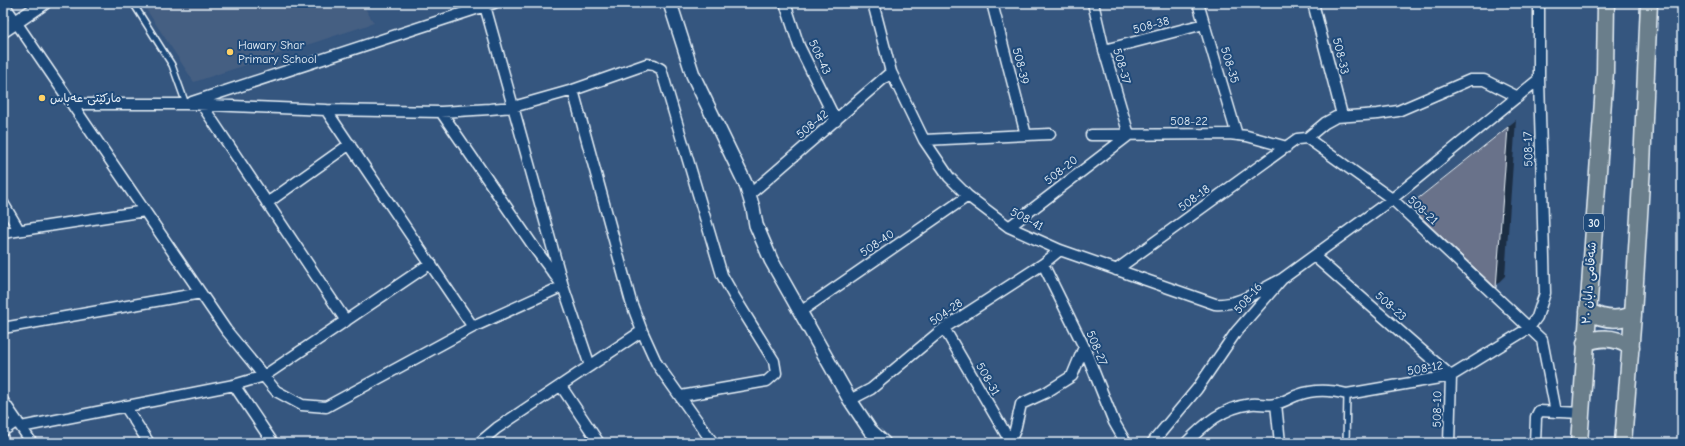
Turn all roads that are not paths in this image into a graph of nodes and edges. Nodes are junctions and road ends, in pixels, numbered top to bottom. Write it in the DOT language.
graph roads {
  1 [pos="3,3"];
  2 [pos="44,3"];
  3 [pos="133,3"];
  4 [pos="670,3"];
  5 [pos="785,3"];
  6 [pos="873,3"];
  7 [pos="992,3"];
  8 [pos="1093,3"];
  9 [pos="1198,3"];
  10 [pos="1313,3"];
  11 [pos="1539,3"];
  12 [pos="1606,3"];
  13 [pos="1649,3"];
  14 [pos="490,5"];
  15 [pos="16,22"];
  16 [pos="1204,24"];
  17 [pos="3,30"];
  18 [pos="1104,50"];
  19 [pos="891,72"];
  20 [pos="1539,79"];
  21 [pos="573,90"];
  22 [pos="1518,97"];
  23 [pos="73,104"];
  24 [pos="186,104"];
  25 [pos="202,105"];
  26 [pos="513,107"];
  27 [pos="326,110"];
  28 [pos="442,112"];
  29 [pos="1342,115"];
  30 [pos="836,121"];
  31 [pos="1050,134"];
  32 [pos="1026,135"];
  33 [pos="1091,135"];
  34 [pos="1128,135"];
  35 [pos="1238,135"];
  36 [pos="1307,138"];
  37 [pos="924,140"];
  38 [pos="350,144"];
  39 [pos="1287,146"];
  40 [pos="749,195"];
  41 [pos="968,196"];
  42 [pos="1392,199"];
  43 [pos="3,203"];
  44 [pos="267,203"];
  45 [pos="145,211"];
  46 [pos="1009,227"];
  47 [pos="19,230"];
  48 [pos="3,233"];
  49 [pos="1060,250"];
  50 [pos="1314,256"];
  51 [pos="431,263"];
  52 [pos="1043,264"];
  53 [pos="1116,270"];
  54 [pos="1282,279"];
  55 [pos="563,286"];
  56 [pos="201,293"];
  57 [pos="1545,293"];
  58 [pos="1588,311"];
  59 [pos="800,312"];
  60 [pos="1633,315"];
  61 [pos="346,321"];
  62 [pos="473,327"];
  63 [pos="3,328"];
  64 [pos="944,328"];
  65 [pos="1529,328"];
  66 [pos="642,331"];
  67 [pos="1585,343"];
  68 [pos="1631,347"];
  69 [pos="1084,348"];
  70 [pos="590,366"];
  71 [pos="264,376"];
  72 [pos="1451,376"];
  73 [pos="234,385"];
  74 [pos="561,386"];
  75 [pos="1347,394"];
  76 [pos="681,396"];
  77 [pos="850,400"];
  78 [pos="3,401"];
  79 [pos="1276,404"];
  80 [pos="125,406"];
  81 [pos="1556,412"];
  82 [pos="1581,413"];
  83 [pos="19,424"];
  84 [pos="3,431"];
  85 [pos="482,442"];
  86 [pos="1010,442"];
  87 [pos="32,443"];
  88 [pos="149,443"];
  89 [pos="273,443"];
  90 [pos="599,443"];
  91 [pos="713,443"];
  92 [pos="884,443"];
  93 [pos="1126,443"];
  94 [pos="1152,443"];
  95 [pos="1186,443"];
  96 [pos="1280,443"];
  97 [pos="1346,443"];
  98 [pos="1449,443"];
  99 [pos="1535,443"];
  100 [pos="1579,443"];
  101 [pos="1623,443"];
  1 -- 15 [label="street"];
  2 -- 15 [label="street"];
  3 -- 24 [label="lane"];
  4 -- 40 [label="street"];
  5 -- 30 [label="street, 508-43"];
  6 -- 19 [label="street, 508-41"];
  7 -- 32 [label="street, 508-39"];
  8 -- 18 [label="street, 508-37"];
  9 -- 16 [label="street, 508-35"];
  10 -- 29 [label="street, 508-33"];
  11 -- 20 [label="street, 508-17"];
  12 -- 58 [label="main road, شەقامی دابان ٣٠ / 30"];
  13 -- 60 [label="main road"];
  14 -- 24 [label="street"];
  14 -- 26 [label="street"];
  15 -- 17 [label="street"];
  15 -- 23 [label="street"];
  16 -- 18 [label="street, 508-38"];
  16 -- 35 [label="street, 508-35"];
  18 -- 34 [label="street, 508-37"];
  19 -- 30 [label="street, 508-42"];
  19 -- 37 [label="street, 508-41"];
  20 -- 22 [label="street, 508-16"];
  20 -- 57 [label="street, 508-17"];
  21 -- 26 [label="street"];
  21 -- 66 [label="street"];
  21 -- 76 [label="street"];
  22 -- 29 [label="street"];
  22 -- 42 [label="street, 508-16"];
  23 -- 24 [label="street"];
  23 -- 45 [label="street"];
  24 -- 25 [label="street"];
  25 -- 27 [label="street"];
  25 -- 44 [label="street"];
  26 -- 28 [label="street"];
  26 -- 55 [label="street"];
  27 -- 28 [label="street"];
  27 -- 38 [label="street"];
  28 -- 55 [label="street"];
  29 -- 36 [label="street"];
  30 -- 40 [label="street, 508-42"];
  31 -- 32 [label="street"];
  32 -- 37 [label="street"];
  33 -- 34 [label="street, 508-22"];
  34 -- 35 [label="street, 508-22"];
  34 -- 46 [label="street, 508-20"];
  35 -- 39 [label="street, 508-22"];
  36 -- 39 [label="street"];
  36 -- 42 [label="street, 508-21"];
  37 -- 41 [label="street, 508-41"];
  38 -- 44 [label="street"];
  38 -- 51 [label="street"];
  39 -- 53 [label="street, 508-18"];
  40 -- 59 [label="street"];
  41 -- 46 [label="street, 508-41"];
  41 -- 59 [label="street, 508-40"];
  42 -- 50 [label="street, 508-16"];
  42 -- 65 [label="street, 508-21"];
  43 -- 47 [label="street"];
  44 -- 61 [label="street"];
  45 -- 47 [label="street"];
  45 -- 56 [label="street"];
  46 -- 49 [label="street, 508-41"];
  47 -- 48 [label="street"];
  49 -- 52 [label="street, 504-28"];
  49 -- 53 [label="street, 508-41"];
  50 -- 54 [label="street, 508-16"];
  50 -- 72 [label="street, 508-23"];
  51 -- 61 [label="street"];
  51 -- 62 [label="street"];
  52 -- 64 [label="street, 504-28"];
  52 -- 69 [label="street, 508-27"];
  53 -- 54 [label="street, 508-41"];
  54 -- 94 [label="street, 508-16"];
  55 -- 62 [label="street"];
  55 -- 70 [label="street"];
  56 -- 63 [label="street"];
  56 -- 71 [label="street"];
  57 -- 65 [label="street, 508-12"];
  58 -- 60 [label="main road"];
  58 -- 67 [label="main road, شەقامی دابان ٣٠ / 30"];
  59 -- 77 [label="street"];
  60 -- 68 [label="main road"];
  61 -- 71 [label="street"];
  62 -- 71 [label="street"];
  64 -- 77 [label="street, 504-28"];
  64 -- 86 [label="street, 508-31"];
  65 -- 72 [label="street, 508-12"];
  65 -- 81 [label="street, 508-21"];
  66 -- 70 [label="street"];
  66 -- 76 [label="street"];
  67 -- 68 [label="main road"];
  67 -- 82 [label="main road, شەقامی دابان ٣٠ / 30"];
  68 -- 101 [label="main road"];
  69 -- 86 [label="street"];
  69 -- 93 [label="street, 508-27"];
  70 -- 74 [label="street"];
  71 -- 73 [label="street"];
  72 -- 75 [label="street, 508-12"];
  72 -- 98 [label="street, 508-10"];
  73 -- 80 [label="street"];
  73 -- 89 [label="street"];
  74 -- 85 [label="street"];
  74 -- 90 [label="street"];
  75 -- 79 [label="street, 508-12"];
  75 -- 97 [label="lane"];
  76 -- 91 [label="street"];
  77 -- 92 [label="street"];
  78 -- 83 [label="street"];
  79 -- 95 [label="street"];
  79 -- 96 [label="street"];
  80 -- 83 [label="street"];
  80 -- 88 [label="street"];
  81 -- 82 [label="street"];
  81 -- 99 [label="street"];
  82 -- 100 [label="main road, شەقامی دابان ٣٠ / 30"];
  83 -- 84 [label="street"];
  83 -- 87 [label="street"];
}
